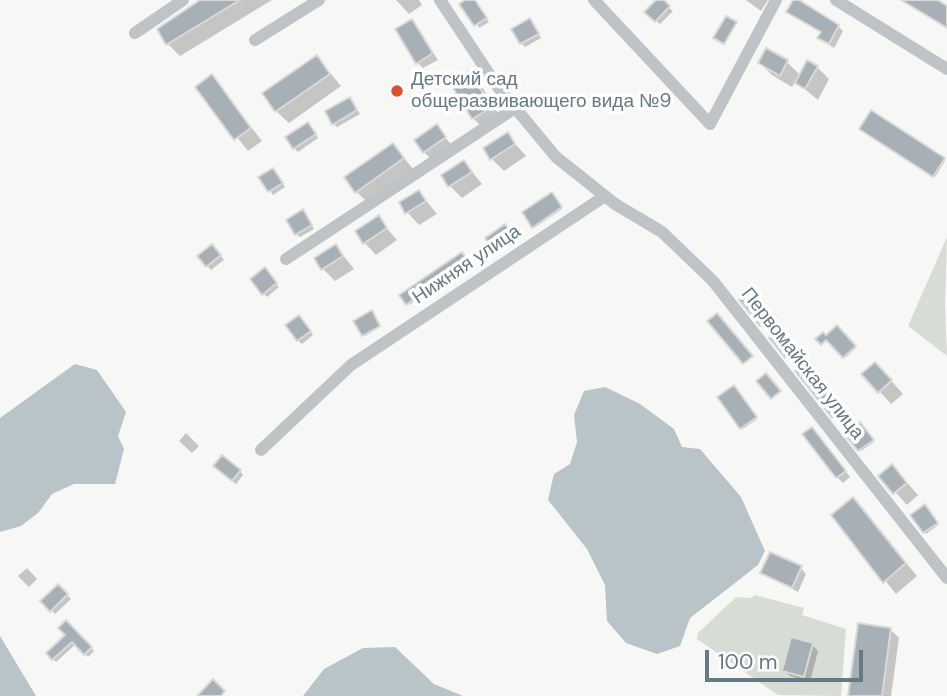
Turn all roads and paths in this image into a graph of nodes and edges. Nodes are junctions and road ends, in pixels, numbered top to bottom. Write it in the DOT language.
graph roads {
  1 [pos="183,0"];
  2 [pos="319,0"];
  3 [pos="440,0"];
  4 [pos="594,0"];
  5 [pos="776,0"];
  6 [pos="836,0"];
  7 [pos="135,33"];
  8 [pos="255,40"];
  9 [pos="947,69"];
  10 [pos="515,108"];
  11 [pos="605,196"];
  12 [pos="286,259"];
  13 [pos="261,450"];
  14 [pos="947,578"];
  1 -- 7 [label="street"];
  2 -- 8 [label="street"];
  3 -- 10 [label="street, Первомайская улица"];
  4 -- 5 [label="street"];
  6 -- 9 [label="street"];
  10 -- 11 [label="street, Первомайская улица"];
  10 -- 12 [label="street"];
  11 -- 13 [label="street, Нижняя улица"];
  11 -- 14 [label="street, Первомайская улица"];
}
